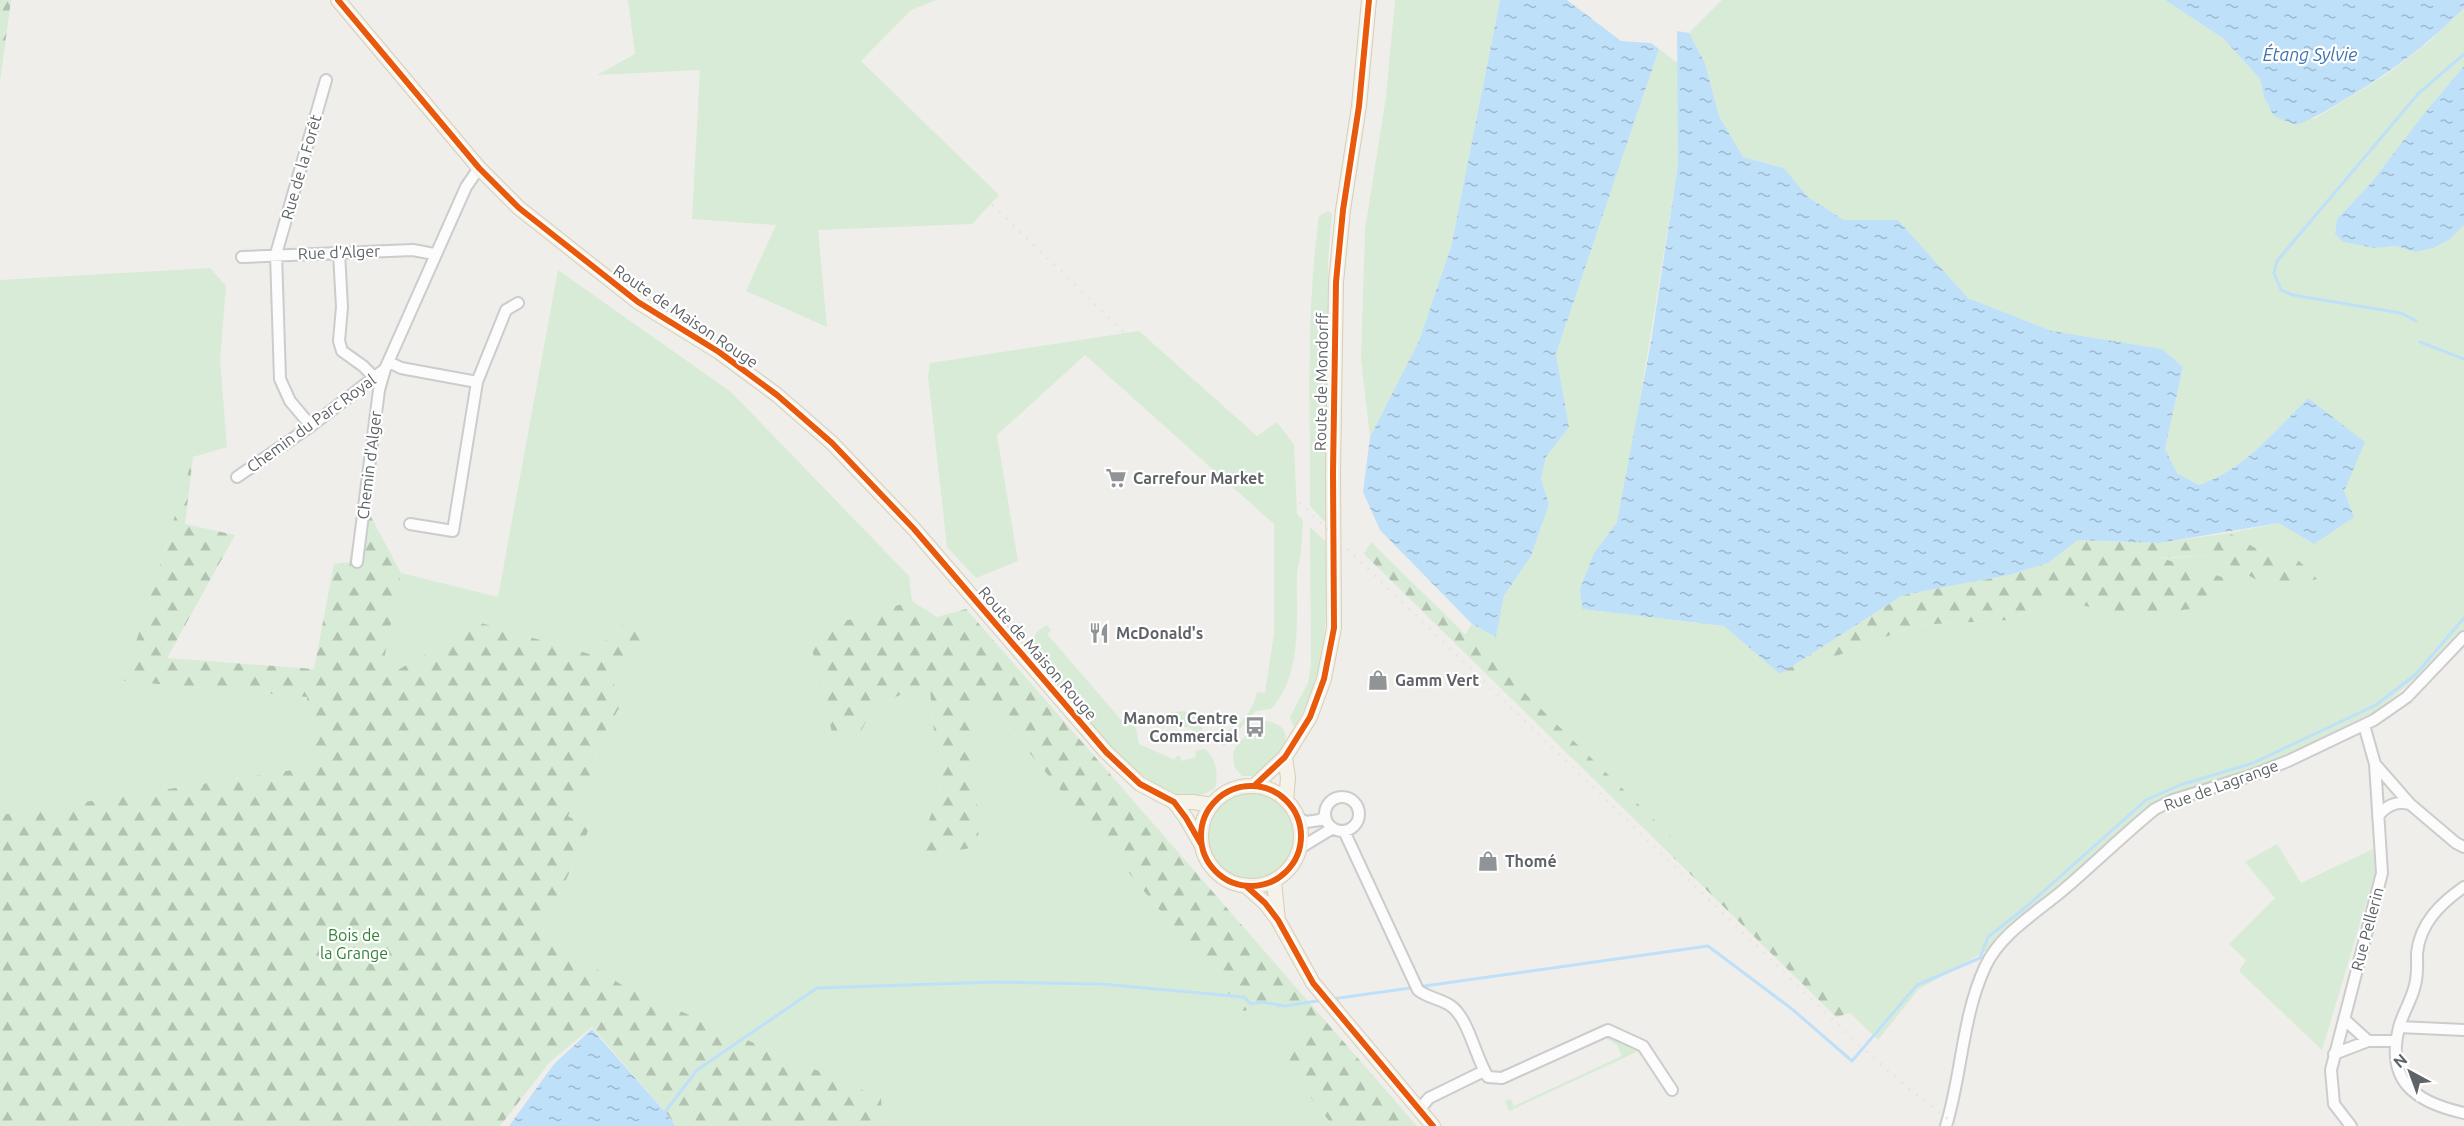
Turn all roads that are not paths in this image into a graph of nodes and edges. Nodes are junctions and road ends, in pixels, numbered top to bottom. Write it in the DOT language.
graph roads {
  1 [pos="338,0"];
  2 [pos="1369,0"];
  3 [pos="326,80"];
  4 [pos="479,168"];
  5 [pos="339,253"];
  6 [pos="434,254"];
  7 [pos="276,255"];
  8 [pos="242,257"];
  9 [pos="518,303"];
  10 [pos="387,366"];
  11 [pos="373,376"];
  12 [pos="477,382"];
  13 [pos="311,426"];
  14 [pos="237,477"];
  15 [pos="410,524"];
  16 [pos="357,562"];
  17 [pos="2464,637"];
  18 [pos="2364,725"];
  19 [pos="1285,757"];
  20 [pos="2375,764"];
  21 [pos="1254,786"];
  22 [pos="1286,801"];
  23 [pos="1174,802"];
  24 [pos="2410,804"];
  25 [pos="1212,805"];
  26 [pos="1325,816"];
  27 [pos="2378,816"];
  28 [pos="1298,818"];
  29 [pos="1333,828"];
  30 [pos="1344,831"];
  31 [pos="1201,844"];
  32 [pos="2464,847"];
  33 [pos="1300,848"];
  34 [pos="1274,881"];
  35 [pos="1246,886"];
  36 [pos="2464,888"];
  37 [pos="1278,920"];
  38 [pos="2344,1018"];
  39 [pos="2399,1027"];
  40 [pos="2464,1030"];
  41 [pos="2368,1041"];
  42 [pos="2396,1041"];
  43 [pos="2334,1054"];
  44 [pos="1487,1074"];
  45 [pos="1672,1090"];
  46 [pos="1419,1110"];
  47 [pos="2464,1113"];
  48 [pos="1433,1126"];
  49 [pos="1946,1126"];
  50 [pos="2351,1126"];
  1 -- 4 [label="main road, Route de Maison Rouge"];
  2 -- 19 [label="main road, Route de Mondorff"];
  3 -- 7 [label="street, Rue de la Forêt"];
  4 -- 6 [label="street"];
  4 -- 23 [label="main road, Route de Maison Rouge"];
  5 -- 6 [label="street, Rue d'Alger"];
  5 -- 7 [label="street, Rue d'Alger"];
  5 -- 11 [label="street"];
  6 -- 10 [label="street"];
  7 -- 8 [label="street, Rue d'Alger"];
  7 -- 13 [label="street, Rue de la Forêt"];
  9 -- 12 [label="street"];
  10 -- 11 [label="street, Chemin du Parc Royal"];
  10 -- 12 [label="street"];
  10 -- 16 [label="street, Chemin d'Alger"];
  11 -- 13 [label="street, Chemin du Parc Royal"];
  12 -- 15 [label="street"];
  13 -- 14 [label="street, Chemin du Parc Royal"];
  17 -- 18 [label="street, Rue de Lagrange"];
  18 -- 20 [label="street, Rue Pellerin"];
  18 -- 49 [label="street, Rue de Lagrange"];
  19 -- 21 [label="main road, Route de Mondorff"];
  19 -- 22 [label="main road"];
  20 -- 24 [label="street"];
  20 -- 27 [label="street, Rue Pellerin"];
  21 -- 22 [label="main road"];
  21 -- 25 [label="main road"];
  22 -- 28 [label="main road"];
  23 -- 25 [label="main road"];
  23 -- 31 [label="main road"];
  24 -- 27 [label="street"];
  24 -- 32 [label="street"];
  25 -- 31 [label="main road"];
  26 -- 28 [label="street"];
  26 -- 29 [label="street"];
  26 -- 30 [label="street"];
  27 -- 38 [label="street, Rue Pellerin"];
  28 -- 33 [label="main road"];
  29 -- 30 [label="street"];
  29 -- 33 [label="street"];
  30 -- 44 [label="street"];
  31 -- 35 [label="main road"];
  33 -- 34 [label="main road"];
  34 -- 35 [label="main road"];
  34 -- 37 [label="main road"];
  35 -- 37 [label="main road"];
  36 -- 39 [label="street"];
  37 -- 46 [label="main road"];
  38 -- 41 [label="street"];
  38 -- 43 [label="street, Rue Pellerin"];
  39 -- 40 [label="street"];
  39 -- 42 [label="street"];
  41 -- 42 [label="street"];
  41 -- 43 [label="street"];
  42 -- 47 [label="street"];
  43 -- 50 [label="street, Rue Pellerin"];
  44 -- 45 [label="street"];
  44 -- 46 [label="street"];
  46 -- 48 [label="main road"];
}
